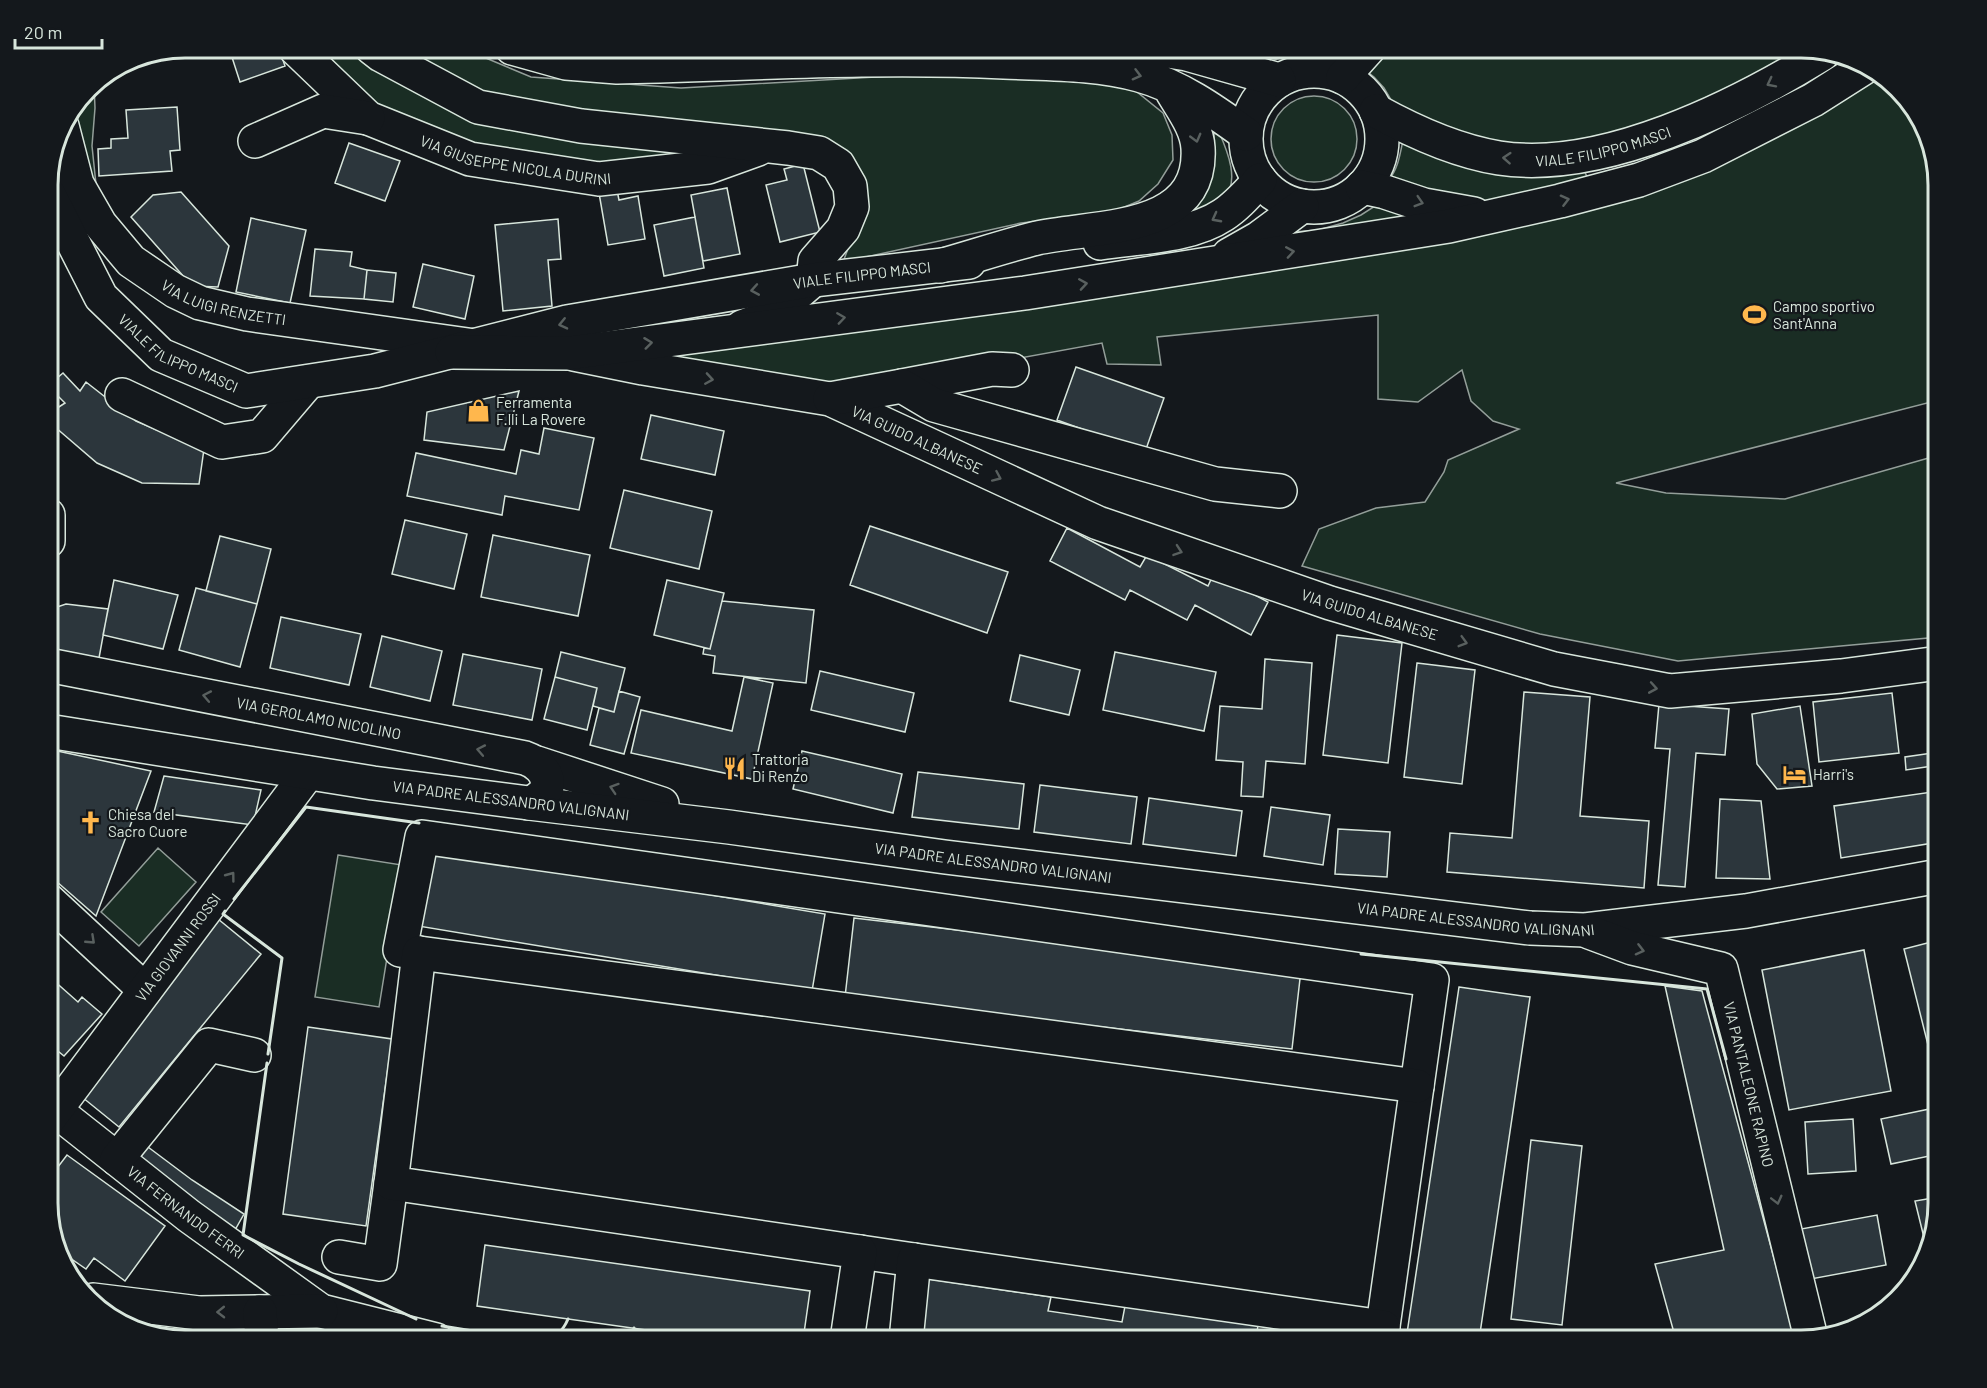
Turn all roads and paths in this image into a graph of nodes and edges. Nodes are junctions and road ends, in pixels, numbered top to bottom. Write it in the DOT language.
graph roads {
  1 [pos="306,58"];
  2 [pos="387,58"];
  3 [pos="548,58"];
  4 [pos="942,58"];
  5 [pos="1201,58"];
  6 [pos="1360,58"];
  7 [pos="934,59"];
  8 [pos="1813,59"];
  9 [pos="1857,72"];
  10 [pos="1343,77"];
  11 [pos="1279,81"];
  12 [pos="1169,86"];
  13 [pos="1376,111"];
  14 [pos="368,118"];
  15 [pos="1246,134"];
  16 [pos="255,141"];
  17 [pos="66,143"];
  18 [pos="765,146"];
  19 [pos="1260,180"];
  20 [pos="1362,187"];
  21 [pos="1302,206"];
  22 [pos="59,215"];
  23 [pos="1488,217"];
  24 [pos="1211,264"];
  25 [pos="940,266"];
  26 [pos="813,280"];
  27 [pos="729,333"];
  28 [pos="464,349"];
  29 [pos="569,353"];
  30 [pos="1012,370"];
  31 [pos="308,381"];
  32 [pos="902,386"];
  33 [pos="122,394"];
  34 [pos="830,399"];
  35 [pos="1280,491"];
  36 [pos="1928,664"];
  37 [pos="59,667"];
  38 [pos="59,733"];
  39 [pos="537,763"];
  40 [pos="308,773"];
  41 [pos="529,802"];
  42 [pos="729,827"];
  43 [pos="1928,878"];
  44 [pos="59,910"];
  45 [pos="1585,930"];
  46 [pos="419,953"];
  47 [pos="145,990"];
  48 [pos="254,1055"];
  49 [pos="1417,1086"];
  50 [pos="59,1106"];
  51 [pos="59,1120"];
  52 [pos="117,1159"];
  53 [pos="391,1183"];
  54 [pos="860,1252"];
  55 [pos="339,1257"];
  56 [pos="914,1260"];
  57 [pos="107,1302"];
  58 [pos="321,1311"];
  59 [pos="261,1326"];
  60 [pos="1809,1329"];
  61 [pos="396,1330"];
  62 [pos="848,1330"];
  63 [pos="907,1330"];
  64 [pos="1357,1330"];
  65 [pos="1383,1330"];
  1 -- 14 [label="main road, VIA GIUSEPPE NICOLA DURINI"];
  2 -- 18 [label="main road, VIA GIUSEPPE NICOLA DURINI"];
  3 -- 7 [label="main road"];
  4 -- 7 [label="main road"];
  5 -- 11 [label="main road"];
  6 -- 10 [label="main road"];
  7 -- 12 [label="main road, one-way"];
  8 -- 13 [label="main road, VIALE FILIPPO MASCI, one-way"];
  23 -- 9 [label="main road, VIALE FILIPPO MASCI, one-way"];
  10 -- 11 [label="main road"];
  10 -- 13 [label="main road"];
  11 -- 15 [label="main road"];
  12 -- 15 [label="main road"];
  12 -- 25 [label="main road, one-way"];
  13 -- 20 [label="main road"];
  14 -- 16 [label="main road"];
  14 -- 18 [label="main road, VIA GIUSEPPE NICOLA DURINI"];
  15 -- 19 [label="main road"];
  17 -- 28 [label="main road, VIA LUIGI RENZETTI"];
  18 -- 26 [label="main road, VIA GIUSEPPE NICOLA DURINI"];
  19 -- 21 [label="main road"];
  19 -- 25 [label="main road, VIALE FILIPPO MASCI, one-way"];
  20 -- 21 [label="main road"];
  20 -- 23 [label="main road, VIALE FILIPPO MASCI, one-way"];
  21 -- 24 [label="main road, VIALE FILIPPO MASCI"];
  22 -- 31 [label="main road, VIALE FILIPPO MASCI"];
  24 -- 23 [label="main road, VIALE FILIPPO MASCI, one-way"];
  27 -- 24 [label="main road, VIALE FILIPPO MASCI, one-way"];
  25 -- 26 [label="main road, VIALE FILIPPO MASCI"];
  26 -- 27 [label="main road"];
  26 -- 28 [label="main road, VIALE FILIPPO MASCI, one-way"];
  29 -- 27 [label="main road, VIALE FILIPPO MASCI, one-way"];
  28 -- 29 [label="main road, VIALE FILIPPO MASCI"];
  28 -- 31 [label="main road, VIALE FILIPPO MASCI"];
  29 -- 34 [label="main road, VIA GUIDO ALBANESE, one-way"];
  30 -- 32 [label="main road"];
  31 -- 33 [label="main road"];
  32 -- 34 [label="main road, VIA GUIDO ALBANESE"];
  32 -- 35 [label="main road"];
  34 -- 36 [label="main road, VIA GUIDO ALBANESE, one-way"];
  39 -- 37 [label="main road, VIA GEROLAMO NICOLINO, one-way"];
  38 -- 40 [label="main road, VIA PADRE ALESSANDRO VALIGNANI"];
  39 -- 41 [label="main road"];
  42 -- 39 [label="main road, VIA GEROLAMO NICOLINO, one-way"];
  40 -- 41 [label="main road, VIA PADRE ALESSANDRO VALIGNANI"];
  47 -- 40 [label="main road, VIA GIOVANNI ROSSI, one-way"];
  41 -- 42 [label="main road, VIA PADRE ALESSANDRO VALIGNANI"];
  42 -- 45 [label="main road, VIA PADRE ALESSANDRO VALIGNANI"];
  43 -- 45 [label="main road, VIA PADRE ALESSANDRO VALIGNANI"];
  44 -- 47 [label="main road, one-way"];
  45 -- 60 [label="main road, VIA PANTALEONE RAPINO, one-way"];
  46 -- 49 [label="main road"];
  46 -- 49 [label="main road"];
  46 -- 53 [label="main road"];
  47 -- 50 [label="main road, VIA GIOVANNI ROSSI"];
  48 -- 52 [label="main road"];
  49 -- 65 [label="main road"];
  51 -- 52 [label="main road, VIA FERNANDO FERRI"];
  52 -- 58 [label="main road, VIA FERNANDO FERRI"];
  53 -- 54 [label="main road"];
  53 -- 55 [label="main road"];
  54 -- 56 [label="main road"];
  54 -- 62 [label="main road"];
  56 -- 63 [label="main road"];
  56 -- 64 [label="main road"];
  59 -- 57 [label="main road, VIA FERNANDO FERRI, one-way"];
  58 -- 59 [label="main road, VIA FERNANDO FERRI"];
  58 -- 61 [label="main road, VIA FERNANDO FERRI"];
}
